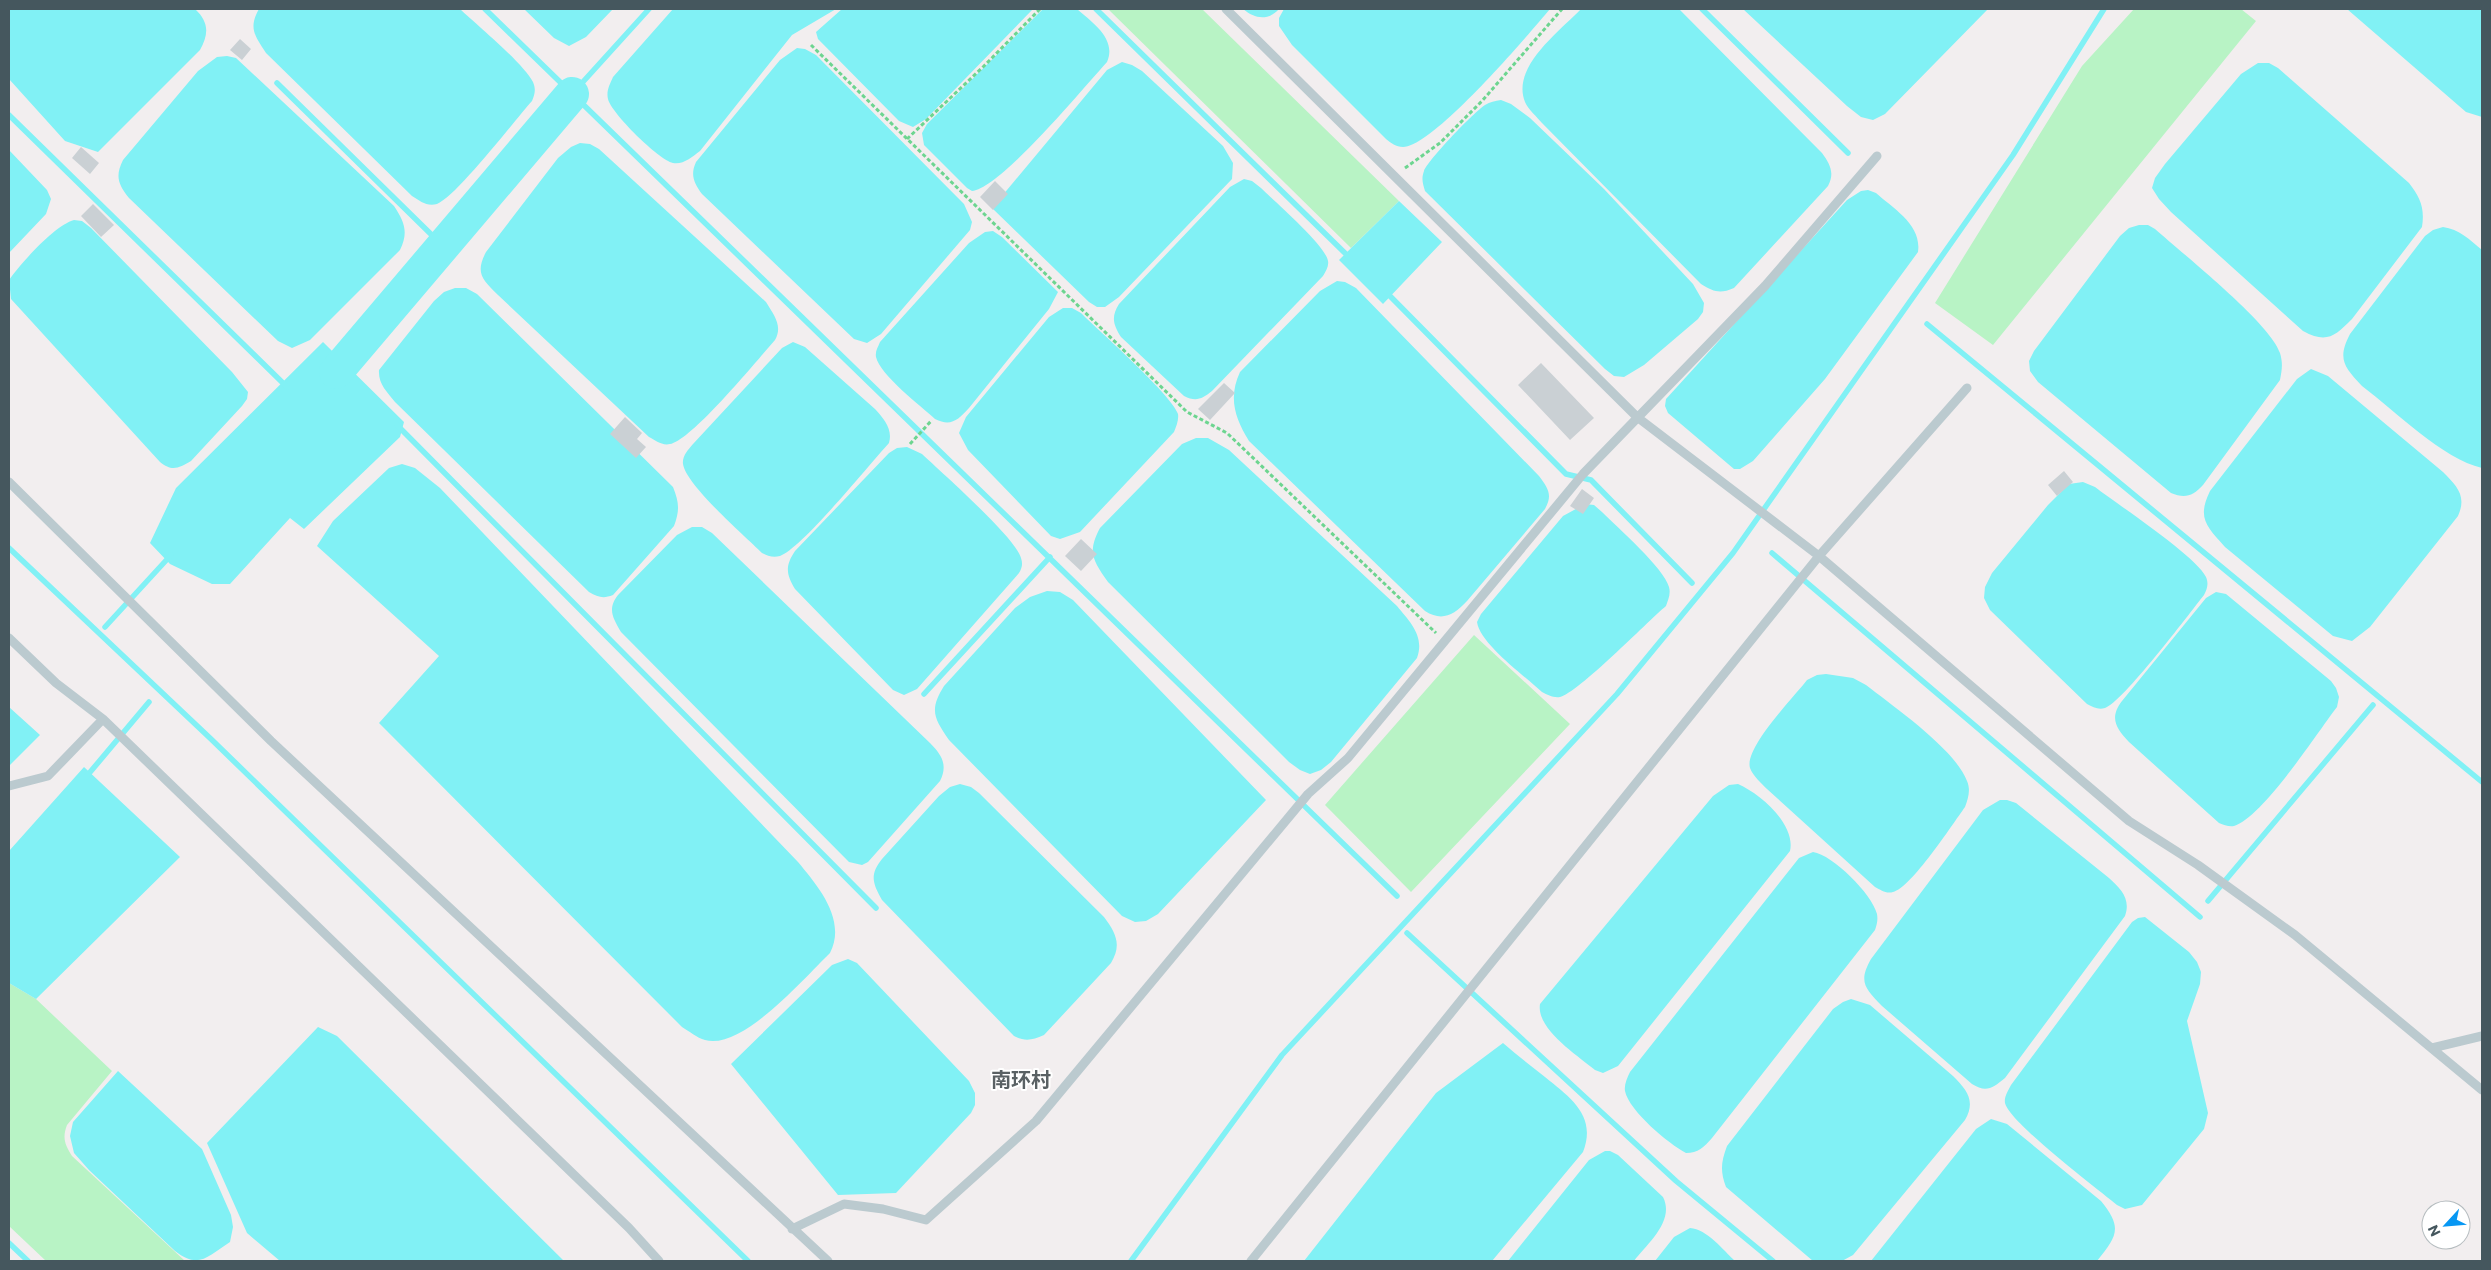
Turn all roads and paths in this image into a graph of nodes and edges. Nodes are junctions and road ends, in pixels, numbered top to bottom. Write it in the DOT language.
graph roads {
  1 [pos="1040,9"];
  2 [pos="1226,9"];
  3 [pos="1562,9"];
  4 [pos="811,45"];
  5 [pos="907,139"];
  6 [pos="1877,156"];
  7 [pos="1398,173"];
  8 [pos="1967,388"];
  9 [pos="1637,417"];
  10 [pos="932,420"];
  11 [pos="910,444"];
  12 [pos="9,482"];
  13 [pos="1819,556"];
  14 [pos="9,638"];
  15 [pos="1441,638"];
  16 [pos="103,719"];
  17 [pos="9,786"];
  18 [pos="2482,1036"];
  19 [pos="2432,1048"];
  20 [pos="2482,1090"];
  21 [pos="792,1229"];
  22 [pos="659,1261"];
  23 [pos="828,1261"];
  24 [pos="1251,1261"];
  1 -- 5 [label="path"];
  2 -- 9 [label="lane"];
  3 -- 7 [label="path"];
  4 -- 5 [label="path"];
  5 -- 15 [label="path"];
  6 -- 9 [label="lane"];
  8 -- 13 [label="lane"];
  9 -- 13 [label="lane"];
  9 -- 21 [label="lane"];
  10 -- 11 [label="path"];
  12 -- 21 [label="lane"];
  13 -- 19 [label="lane"];
  13 -- 24 [label="lane"];
  14 -- 16 [label="lane"];
  16 -- 17 [label="lane"];
  16 -- 22 [label="lane"];
  18 -- 19 [label="lane"];
  19 -- 20 [label="lane"];
  21 -- 23 [label="lane"];
}
